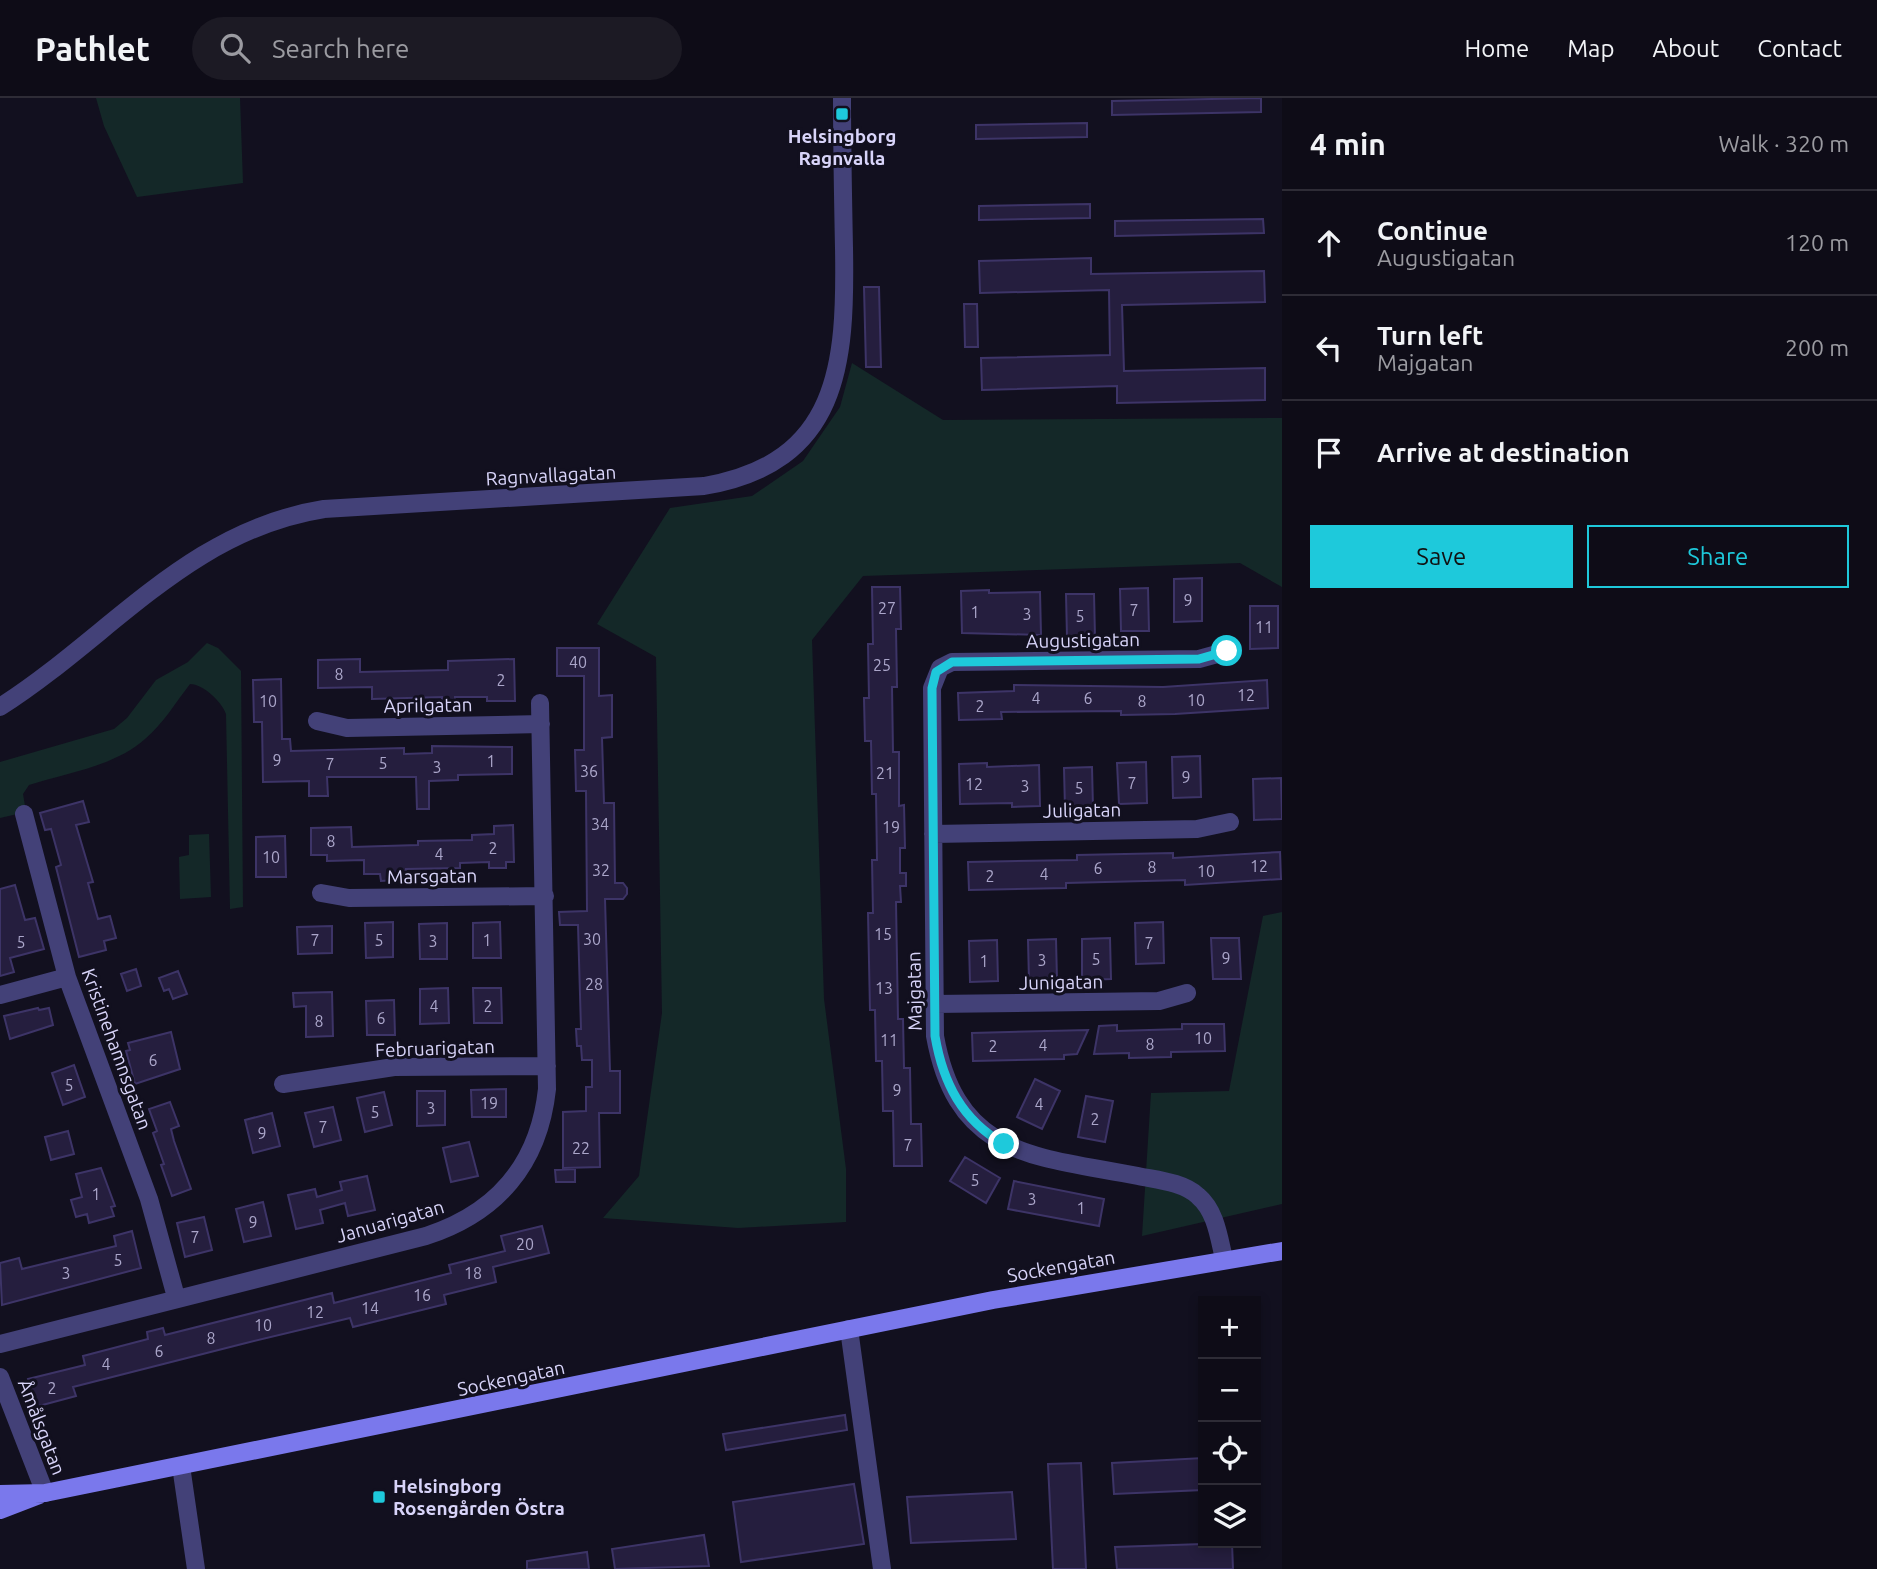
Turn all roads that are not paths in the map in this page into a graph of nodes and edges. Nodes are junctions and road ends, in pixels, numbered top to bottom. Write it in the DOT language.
graph roads {
  1 [pos="842,98"];
  2 [pos="1227,651"];
  3 [pos="940,668"];
  4 [pos="540,703"];
  5 [pos="0,707"];
  6 [pos="317,721"];
  7 [pos="541,724"];
  8 [pos="24,814"];
  9 [pos="1230,822"];
  10 [pos="933,834"];
  11 [pos="320,893"];
  12 [pos="545,896"];
  13 [pos="67,977"];
  14 [pos="1187,993"];
  15 [pos="0,995"];
  16 [pos="934,1004"];
  17 [pos="547,1066"];
  18 [pos="282,1084"];
  19 [pos="1282,1251"];
  20 [pos="1224,1259"];
  21 [pos="176,1297"];
  22 [pos="849,1329"];
  23 [pos="0,1344"];
  24 [pos="0,1377"];
  25 [pos="181,1466"];
  26 [pos="45,1493"];
  27 [pos="0,1494"];
  28 [pos="0,1510"];
  29 [pos="196,1569"];
  30 [pos="883,1569"];
  1 -- 5 [label="street, Ragnvallagatan"];
  2 -- 3 [label="street, Augustigatan"];
  3 -- 10 [label="street, Majgatan"];
  4 -- 7 [label="street, Januarigatan"];
  6 -- 7 [label="street, Aprilgatan"];
  7 -- 12 [label="street, Januarigatan"];
  8 -- 13 [label="street, Kristinehamnsgatan"];
  9 -- 10 [label="street, Juligatan"];
  10 -- 16 [label="street, Majgatan"];
  11 -- 12 [label="street, Marsgatan"];
  12 -- 17 [label="street, Januarigatan"];
  13 -- 15 [label="street"];
  13 -- 21 [label="street, Kristinehamnsgatan"];
  14 -- 16 [label="street, Junigatan"];
  16 -- 20 [label="street, Majgatan"];
  17 -- 18 [label="street, Februarigatan"];
  17 -- 21 [label="street, Januarigatan"];
  19 -- 20 [label="street, Sockengatan"];
  20 -- 22 [label="street, Sockengatan"];
  21 -- 23 [label="street, Januarigatan"];
  22 -- 25 [label="street, Sockengatan"];
  22 -- 30 [label="street"];
  24 -- 26 [label="street, Åmålsgatan"];
  25 -- 26 [label="street, Sockengatan"];
  25 -- 29 [label="street"];
  26 -- 27 [label="street, Sockengatan"];
  26 -- 28 [label="street, Sockengatan"];
}
